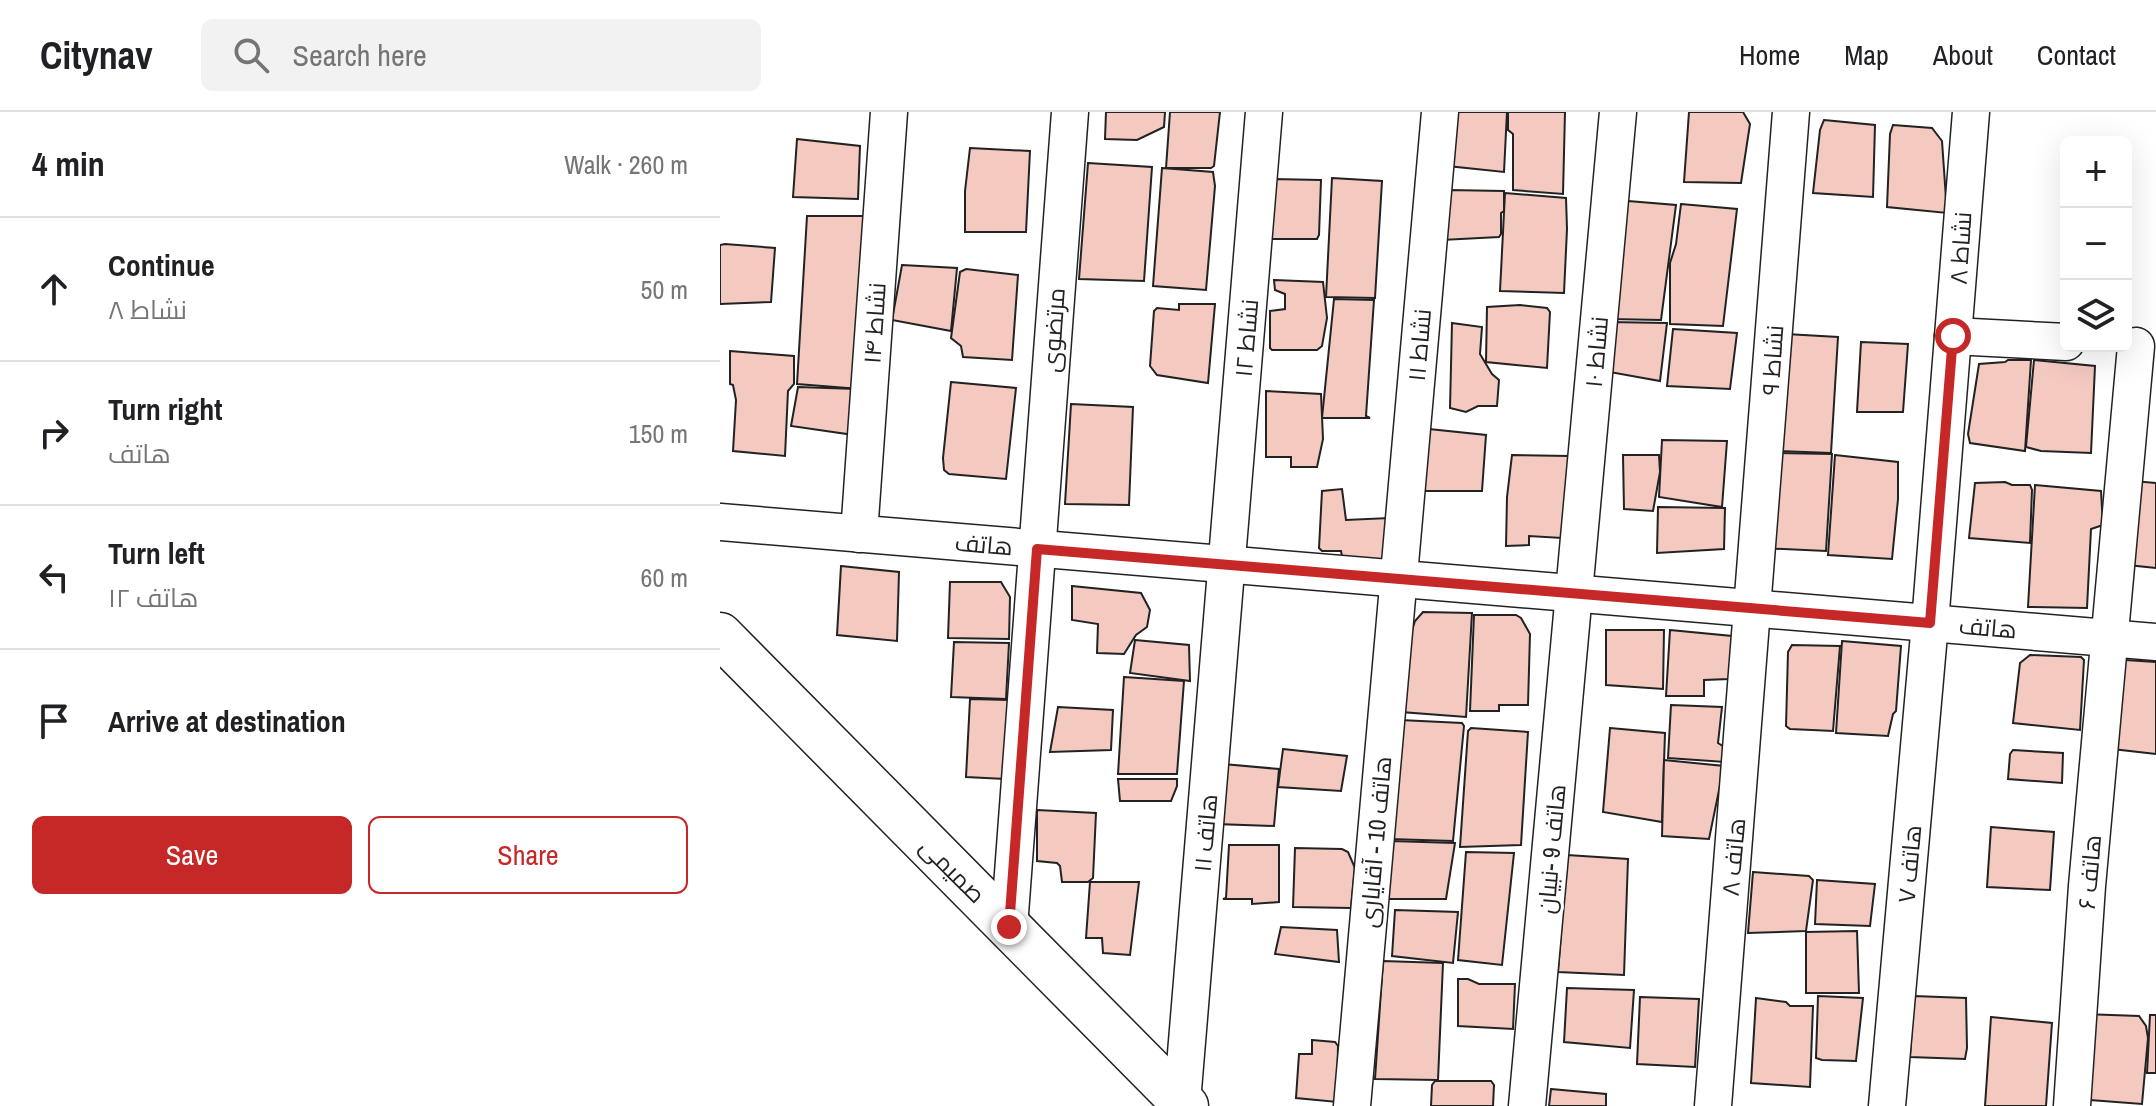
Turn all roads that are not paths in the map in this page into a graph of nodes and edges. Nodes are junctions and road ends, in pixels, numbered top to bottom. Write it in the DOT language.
graph roads {
  1 [pos="889,112"];
  2 [pos="1070,112"];
  3 [pos="1264,112"];
  4 [pos="1440,112"];
  5 [pos="1618,112"];
  6 [pos="1791,112"];
  7 [pos="1971,112"];
  8 [pos="1953,336"];
  9 [pos="2060,342"];
  10 [pos="2139,347"];
  11 [pos="720,522"];
  12 [pos="859,534"];
  13 [pos="1037,549"];
  14 [pos="1227,565"];
  15 [pos="1397,578"];
  16 [pos="1574,593"];
  17 [pos="1753,608"];
  18 [pos="1930,623"];
  19 [pos="720,635"];
  20 [pos="2109,638"];
  21 [pos="2156,642"];
  22 [pos="1009,927"];
  23 [pos="1184,1104"];
  24 [pos="1352,1106"];
  25 [pos="1527,1106"];
  26 [pos="1713,1106"];
  27 [pos="1887,1106"];
  28 [pos="2072,1106"];
  1 -- 12 [label="street, نشاط ۱۴"];
  2 -- 13 [label="street, مرتضوی"];
  3 -- 14 [label="street, نشاط ۱۲"];
  4 -- 15 [label="street, نشاط ۱۱"];
  5 -- 16 [label="street, نشاط ۱۰"];
  6 -- 17 [label="street, نشاط ۹"];
  7 -- 8 [label="street, نشاط ۸"];
  8 -- 9 [label="street"];
  8 -- 18 [label="street, نشاط ۸"];
  10 -- 20 [label="street, هاتف ۶"];
  11 -- 12 [label="street, هاتف"];
  12 -- 13 [label="street, هاتف"];
  13 -- 14 [label="street, هاتف"];
  13 -- 22 [label="street, مرتضوی"];
  14 -- 15 [label="street, هاتف"];
  14 -- 23 [label="street, هاتف ۱۱"];
  15 -- 16 [label="street, هاتف"];
  15 -- 24 [label="street, هاتف 10 - آقایاری"];
  16 -- 17 [label="street, هاتف"];
  16 -- 25 [label="street, هاتف 9 -نبیان"];
  17 -- 18 [label="street, هاتف"];
  17 -- 26 [label="street, هاتف ۸"];
  18 -- 20 [label="street, هاتف"];
  18 -- 27 [label="street, هاتف ۷"];
  19 -- 22 [label="street, صمیمی"];
  20 -- 21 [label="street, هاتف"];
  20 -- 28 [label="street, هاتف ۶"];
  22 -- 23 [label="street, صمیمی"];
}
